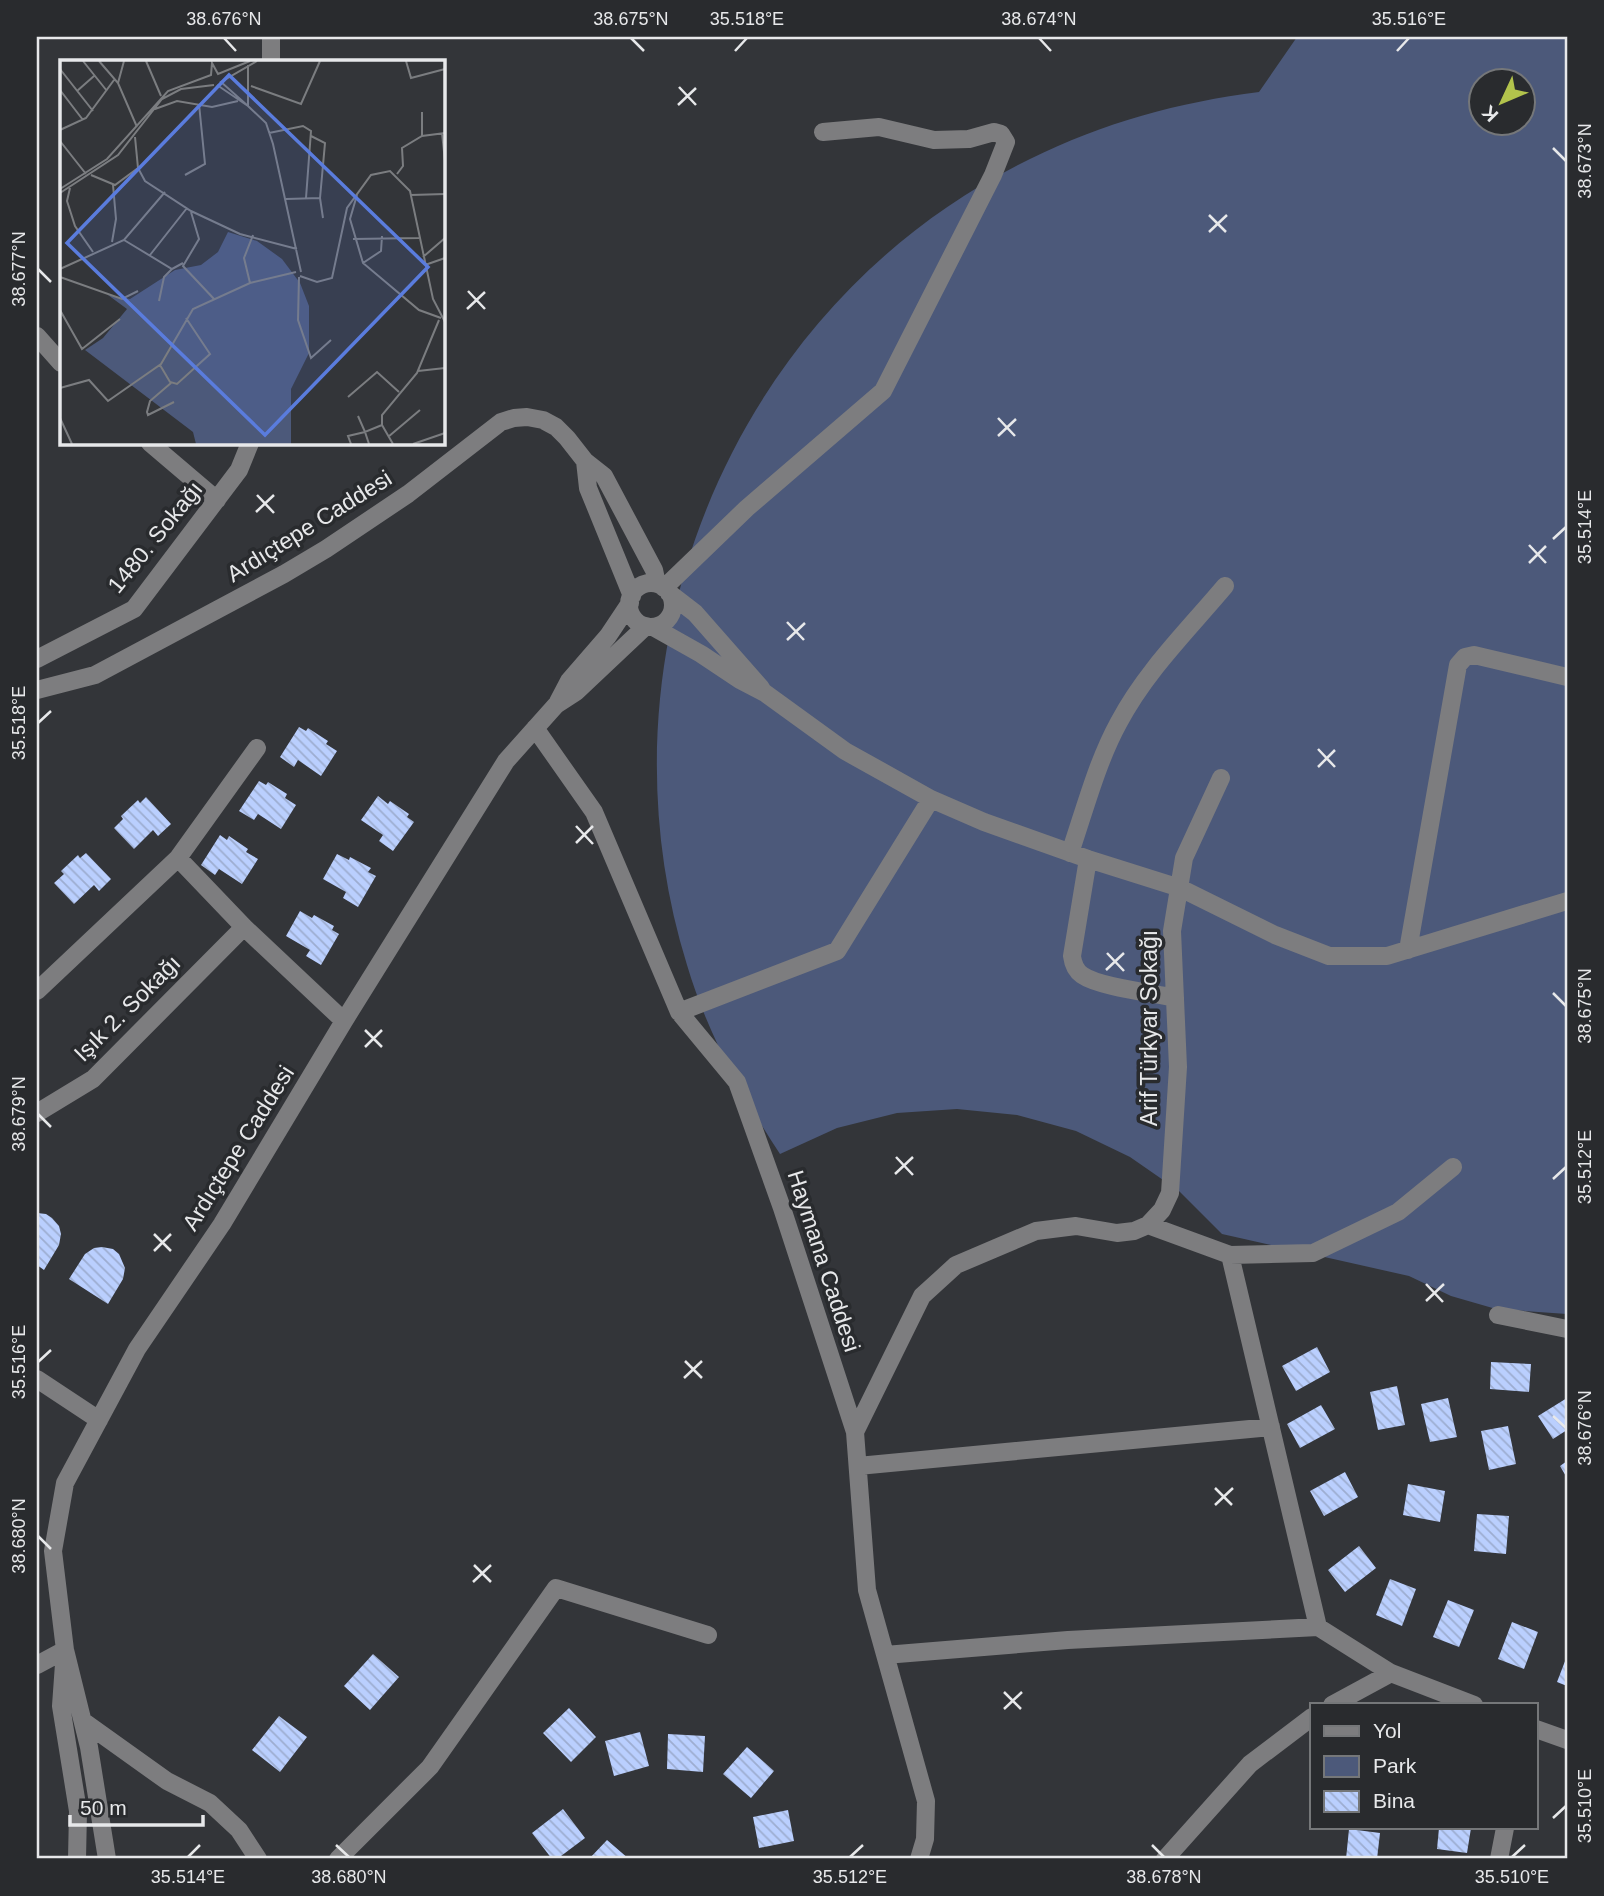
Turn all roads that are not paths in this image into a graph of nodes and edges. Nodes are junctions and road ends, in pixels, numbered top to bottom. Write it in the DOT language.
graph roads {
  1 [pos="271,37"];
  2 [pos="271,60"];
  3 [pos="822,132"];
  4 [pos="37,336"];
  5 [pos="60,362"];
  6 [pos="151,444"];
  7 [pos="250,444"];
  8 [pos="585,461"];
  9 [pos="217,500"];
  10 [pos="1225,586"];
  11 [pos="663,588"];
  12 [pos="631,599"];
  13 [pos="649,627"];
  14 [pos="37,659"];
  15 [pos="1567,677"];
  16 [pos="37,690"];
  17 [pos="765,693"];
  18 [pos="556,705"];
  19 [pos="536,728"];
  20 [pos="257,748"];
  21 [pos="1221,778"];
  22 [pos="931,799"];
  23 [pos="1070,853"];
  24 [pos="178,858"];
  25 [pos="1088,859"];
  26 [pos="1180,888"];
  27 [pos="1567,901"];
  28 [pos="244,927"];
  29 [pos="1408,950"];
  30 [pos="37,991"];
  31 [pos="1175,998"];
  32 [pos="679,1012"];
  33 [pos="344,1021"];
  34 [pos="37,1113"];
  35 [pos="1453,1167"];
  36 [pos="1148,1225"];
  37 [pos="1230,1255"];
  38 [pos="1498,1315"];
  39 [pos="1567,1329"];
  40 [pos="37,1379"];
  41 [pos="99,1420"];
  42 [pos="1271,1427"];
  43 [pos="855,1432"];
  44 [pos="858,1466"];
  45 [pos="1318,1627"];
  46 [pos="709,1636"];
  47 [pos="65,1650"];
  48 [pos="885,1655"];
  49 [pos="37,1665"];
  50 [pos="1391,1673"];
  51 [pos="1336,1703"];
  52 [pos="1469,1703"];
  53 [pos="1310,1719"];
  54 [pos="83,1721"];
  55 [pos="1538,1730"];
  56 [pos="1567,1740"];
  57 [pos="1505,1829"];
  58 [pos="77,1859"];
  59 [pos="107,1859"];
  60 [pos="258,1859"];
  61 [pos="338,1859"];
  62 [pos="919,1859"];
  63 [pos="1165,1859"];
  64 [pos="1499,1859"];
  1 -- 2 [label="street"];
  3 -- 11 [label="street"];
  4 -- 5 [label="street"];
  6 -- 9 [label="street"];
  7 -- 9 [label="street, 1480. Sokağı"];
  8 -- 11 [label="street, Ardıçtepe Caddesi"];
  8 -- 12 [label="street, Ardıçtepe Caddesi"];
  8 -- 16 [label="street, Ardıçtepe Caddesi"];
  9 -- 14 [label="street, 1480. Sokağı"];
  10 -- 23 [label="street"];
  11 -- 12 [label="street"];
  11 -- 13 [label="street"];
  11 -- 17 [label="street"];
  12 -- 13 [label="street"];
  12 -- 18 [label="street, Ardıçtepe Caddesi"];
  13 -- 17 [label="street"];
  13 -- 18 [label="street, Ardıçtepe Caddesi"];
  15 -- 29 [label="street"];
  17 -- 22 [label="street"];
  18 -- 19 [label="street, Ardıçtepe Caddesi"];
  19 -- 32 [label="street, Haymana Caddesi"];
  19 -- 33 [label="street, Ardıçtepe Caddesi"];
  20 -- 24 [label="street"];
  21 -- 26 [label="street, Arif Türkyar Sokağı"];
  22 -- 23 [label="street"];
  22 -- 32 [label="street"];
  23 -- 25 [label="street"];
  24 -- 28 [label="street"];
  24 -- 30 [label="street"];
  25 -- 26 [label="street"];
  25 -- 31 [label="street"];
  26 -- 29 [label="street"];
  26 -- 31 [label="street, Arif Türkyar Sokağı"];
  27 -- 29 [label="street"];
  28 -- 33 [label="street"];
  28 -- 34 [label="street, Işık 2. Sokağı"];
  31 -- 36 [label="street, Arif Türkyar Sokağı"];
  32 -- 43 [label="street, Haymana Caddesi"];
  33 -- 41 [label="street, Ardıçtepe Caddesi"];
  35 -- 37 [label="street"];
  36 -- 37 [label="street"];
  36 -- 43 [label="street"];
  37 -- 42 [label="street"];
  38 -- 39 [label="street"];
  40 -- 41 [label="street"];
  41 -- 47 [label="street, Ardıçtepe Caddesi"];
  42 -- 44 [label="street"];
  42 -- 45 [label="street"];
  43 -- 44 [label="street, Haymana Caddesi"];
  44 -- 48 [label="street, Haymana Caddesi"];
  45 -- 48 [label="street"];
  45 -- 50 [label="street"];
  46 -- 61 [label="street"];
  47 -- 49 [label="street"];
  47 -- 54 [label="street"];
  47 -- 58 [label="street"];
  48 -- 62 [label="street, Haymana Caddesi"];
  50 -- 51 [label="street"];
  50 -- 52 [label="street"];
  53 -- 63 [label="street"];
  54 -- 59 [label="street"];
  54 -- 60 [label="street"];
  55 -- 56 [label="street"];
  57 -- 64 [label="street"];
}
